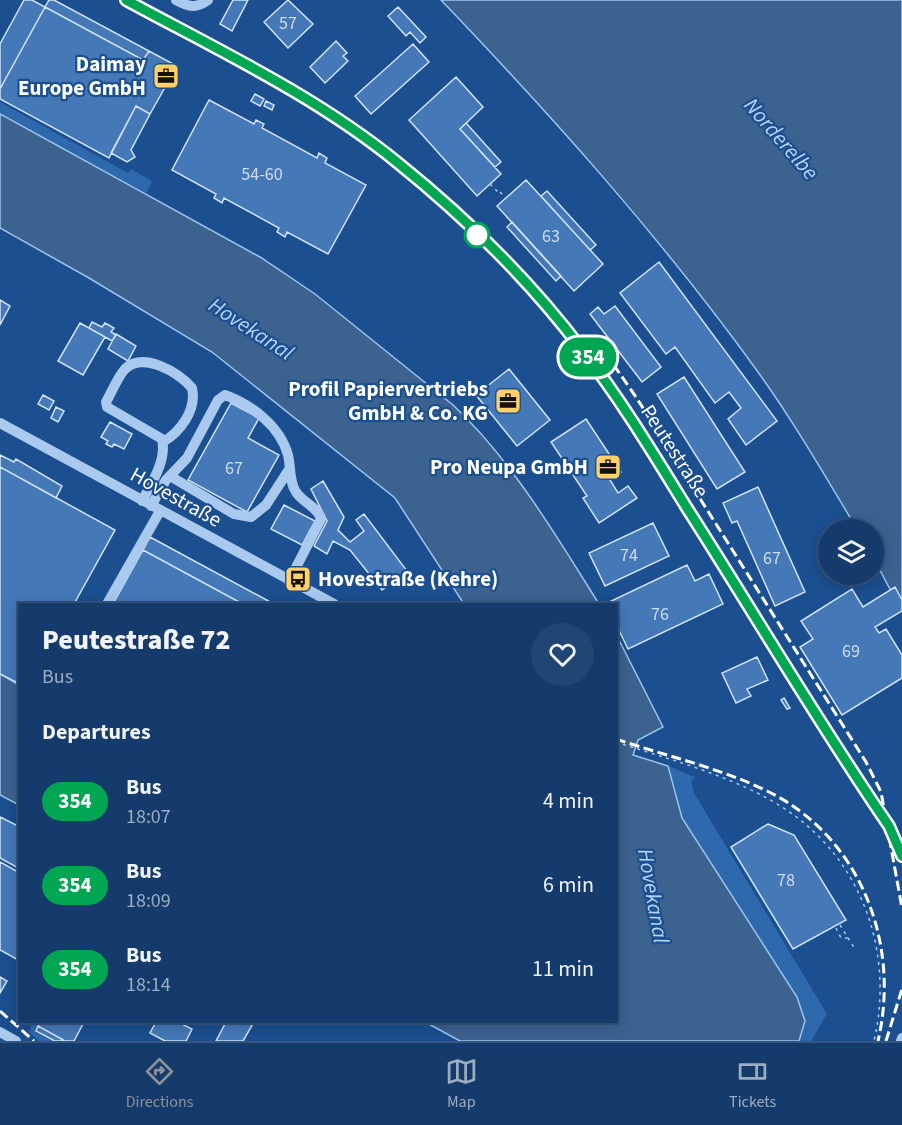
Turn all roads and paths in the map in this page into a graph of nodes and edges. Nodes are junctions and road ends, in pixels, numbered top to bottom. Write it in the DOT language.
graph roads {
  1 [pos="126,0"];
  2 [pos="176,0"];
  3 [pos="208,0"];
  4 [pos="490,184"];
  5 [pos="506,198"];
  6 [pos="0,423"];
  7 [pos="163,442"];
  8 [pos="290,468"];
  9 [pos="170,476"];
  10 [pos="151,506"];
  11 [pos="289,581"];
  12 [pos="321,602"];
  13 [pos="107,603"];
  14 [pos="618,743"];
  15 [pos="902,856"];
  16 [pos="840,925"];
  17 [pos="836,928"];
  18 [pos="848,938"];
  19 [pos="855,950"];
  20 [pos="0,1032"];
  21 [pos="16,1041"];
  22 [pos="874,1041"];
  1 -- 15 [label="street, Peutestraße"];
  2 -- 3 [label="street"];
  4 -- 5 [label="path"];
  6 -- 10 [label="street, Hovestraße"];
  7 -- 7 [label="street"];
  7 -- 10 [label="street"];
  8 -- 9 [label="street"];
  8 -- 9 [label="street"];
  8 -- 11 [label="street"];
  9 -- 10 [label="street"];
  10 -- 11 [label="street, Hovestraße"];
  10 -- 13 [label="street"];
  11 -- 12 [label="street, Hovestraße"];
  14 -- 22 [label="path"];
  16 -- 18 [label="path"];
  17 -- 18 [label="path"];
  18 -- 19 [label="path"];
  20 -- 21 [label="street"];
}
